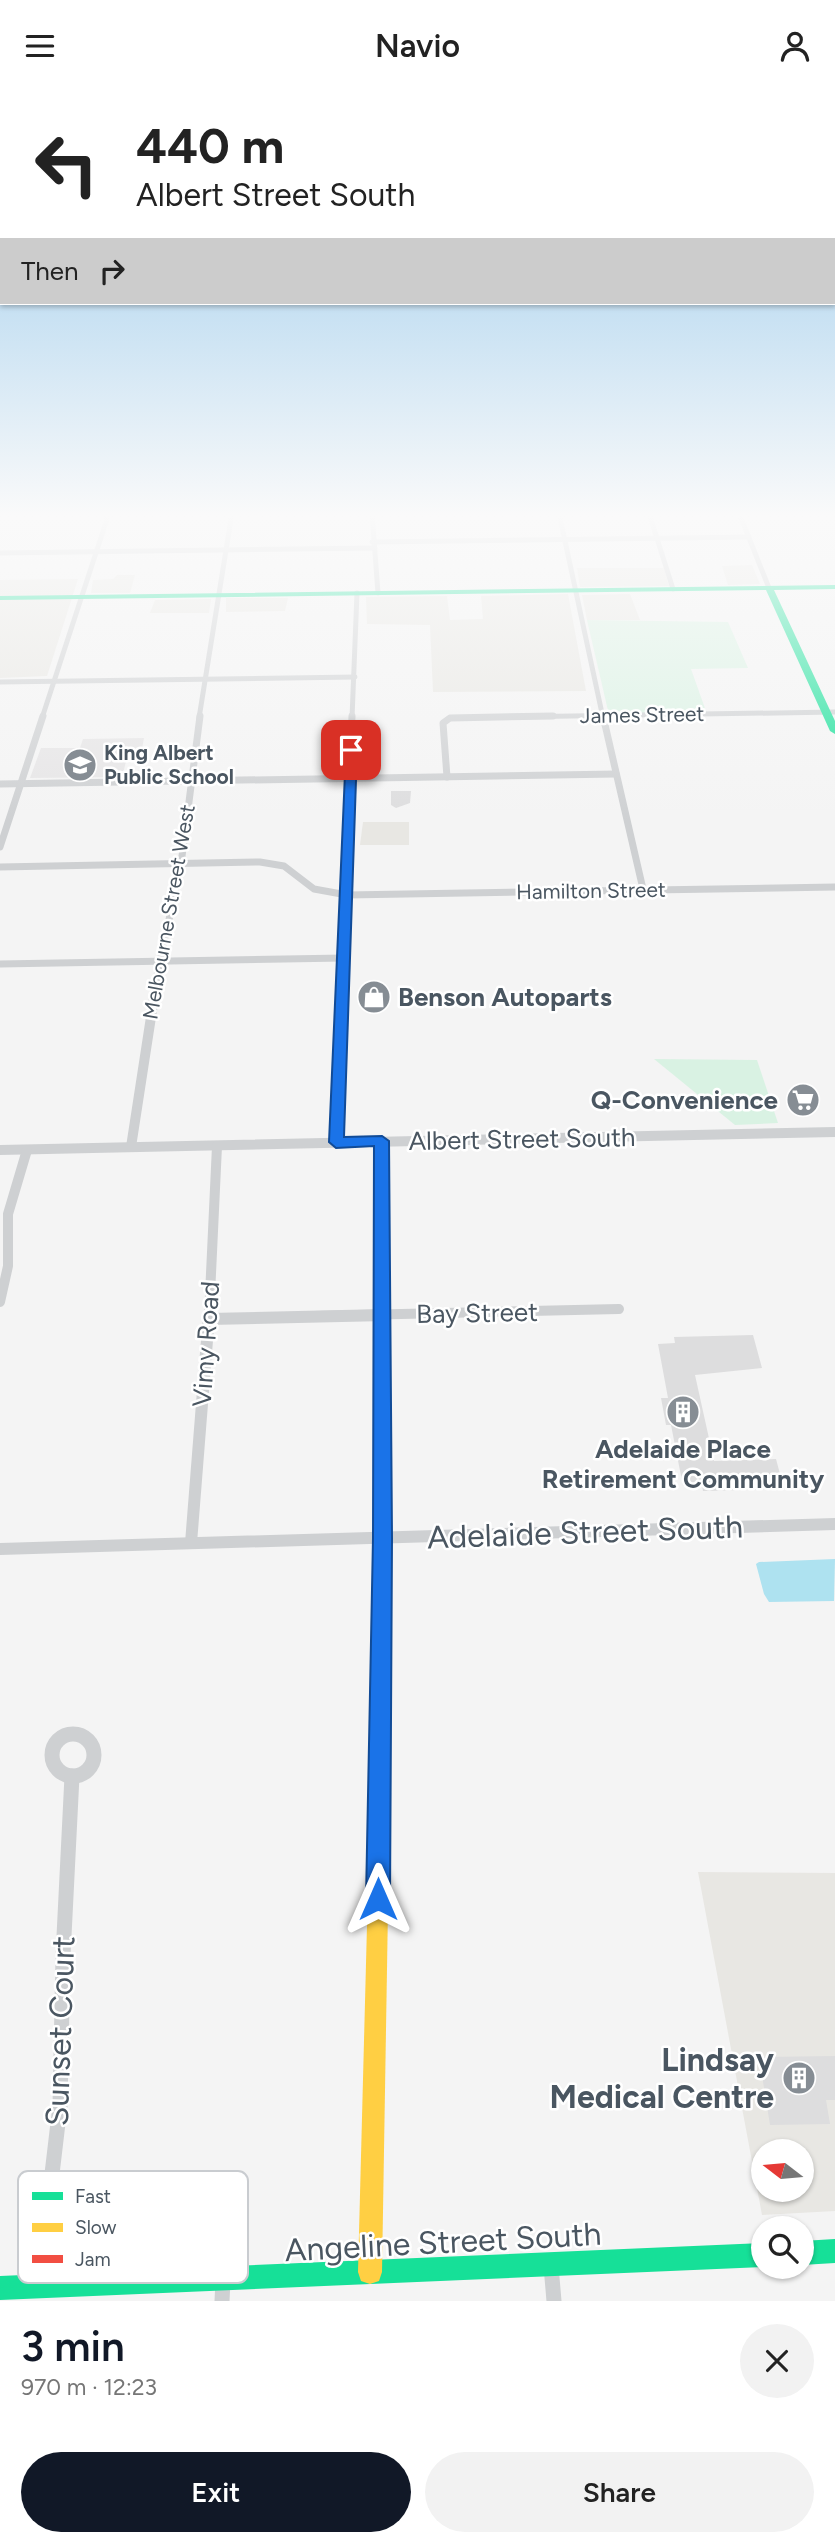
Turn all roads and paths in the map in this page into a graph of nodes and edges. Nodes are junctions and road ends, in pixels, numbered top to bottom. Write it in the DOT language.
graph roads {
  1 [pos="74,616"];
  2 [pos="216,616"];
  3 [pos="356,616"];
  4 [pos="580,616"];
  5 [pos="783,616"];
  6 [pos="355,677"];
  7 [pos="205,678"];
  8 [pos="54,681"];
  9 [pos="0,682"];
  10 [pos="830,712"];
  11 [pos="602,715"];
  12 [pos="835,731"];
  13 [pos="616,774"];
  14 [pos="447,777"];
  15 [pos="350,779"];
  16 [pos="190,781"];
  17 [pos="22,783"];
  18 [pos="0,784"];
  19 [pos="0,847"];
  20 [pos="181,864"];
  21 [pos="0,867"];
  22 [pos="835,887"];
  23 [pos="643,890"];
  24 [pos="347,895"];
  25 [pos="344,958"];
  26 [pos="161,961"];
  27 [pos="0,964"];
  28 [pos="835,1132"];
  29 [pos="382,1141"];
  30 [pos="336,1142"];
  31 [pos="217,1146"];
  32 [pos="131,1147"];
  33 [pos="0,1150"];
  34 [pos="27,1150"];
  35 [pos="0,1302"];
  36 [pos="619,1310"];
  37 [pos="383,1315"];
  38 [pos="209,1319"];
  39 [pos="835,1524"];
  40 [pos="383,1538"];
  41 [pos="191,1543"];
  42 [pos="0,1549"];
  43 [pos="72,1776"];
  44 [pos="52,2171"];
  45 [pos="835,2251"];
  46 [pos="814,2252"];
  47 [pos="751,2256"];
  48 [pos="551,2266"];
  49 [pos="370,2272"];
  50 [pos="248,2279"];
  51 [pos="85,2283"];
  52 [pos="223,2283"];
  53 [pos="39,2284"];
  54 [pos="0,2288"];
  55 [pos="222,2301"];
  56 [pos="554,2301"];
  1 -- 8 [label="street"];
  2 -- 7 [label="street, Melbourne Street West"];
  3 -- 6 [label="street"];
  4 -- 11 [label="street"];
  5 -- 10 [label="main road"];
  6 -- 7 [label="street"];
  6 -- 15 [label="street"];
  7 -- 8 [label="street"];
  7 -- 16 [label="street, Melbourne Street West"];
  8 -- 9 [label="street"];
  8 -- 17 [label="street"];
  10 -- 11 [label="street, James Street"];
  10 -- 12 [label="main road"];
  11 -- 13 [label="street"];
  11 -- 14 [label="street, James Street"];
  13 -- 14 [label="street"];
  13 -- 23 [label="street"];
  14 -- 15 [label="street"];
  15 -- 16 [label="street"];
  15 -- 24 [label="street"];
  16 -- 17 [label="street"];
  16 -- 20 [label="street, Melbourne Street West"];
  17 -- 18 [label="street"];
  17 -- 19 [label="street"];
  20 -- 21 [label="street, Hamilton Street"];
  20 -- 24 [label="street, Hamilton Street"];
  20 -- 26 [label="street, Melbourne Street West"];
  22 -- 23 [label="street, Hamilton Street"];
  23 -- 24 [label="street, Hamilton Street"];
  24 -- 25 [label="street"];
  25 -- 26 [label="street"];
  25 -- 30 [label="street"];
  26 -- 27 [label="street"];
  26 -- 32 [label="street, Melbourne Street West"];
  28 -- 29 [label="street, Albert Street South"];
  29 -- 30 [label="street, Albert Street South"];
  29 -- 37 [label="main road"];
  30 -- 31 [label="street, Albert Street South"];
  31 -- 32 [label="street, Albert Street South"];
  31 -- 38 [label="street, Vimy Road"];
  32 -- 34 [label="street, Albert Street South"];
  33 -- 34 [label="street, Albert Street South"];
  34 -- 35 [label="street"];
  36 -- 37 [label="street, Bay Street"];
  37 -- 38 [label="street, Bay Street"];
  37 -- 40 [label="main road"];
  38 -- 41 [label="street, Vimy Road"];
  39 -- 40 [label="street, Adelaide Street South"];
  40 -- 41 [label="street, Adelaide Street South"];
  40 -- 49 [label="main road"];
  41 -- 42 [label="street, Adelaide Street South"];
  43 -- 44 [label="street, Sunset Court"];
  45 -- 46 [label="main road"];
  47 -- 48 [label="main road, Angeline Street South"];
  48 -- 49 [label="main road, Angeline Street South"];
  48 -- 56 [label="street"];
  49 -- 50 [label="main road, Angeline Street South"];
  51 -- 53 [label="main road, Angeline Street South"];
  52 -- 55 [label="street"];
  53 -- 54 [label="main road, Angeline Street South"];
}
